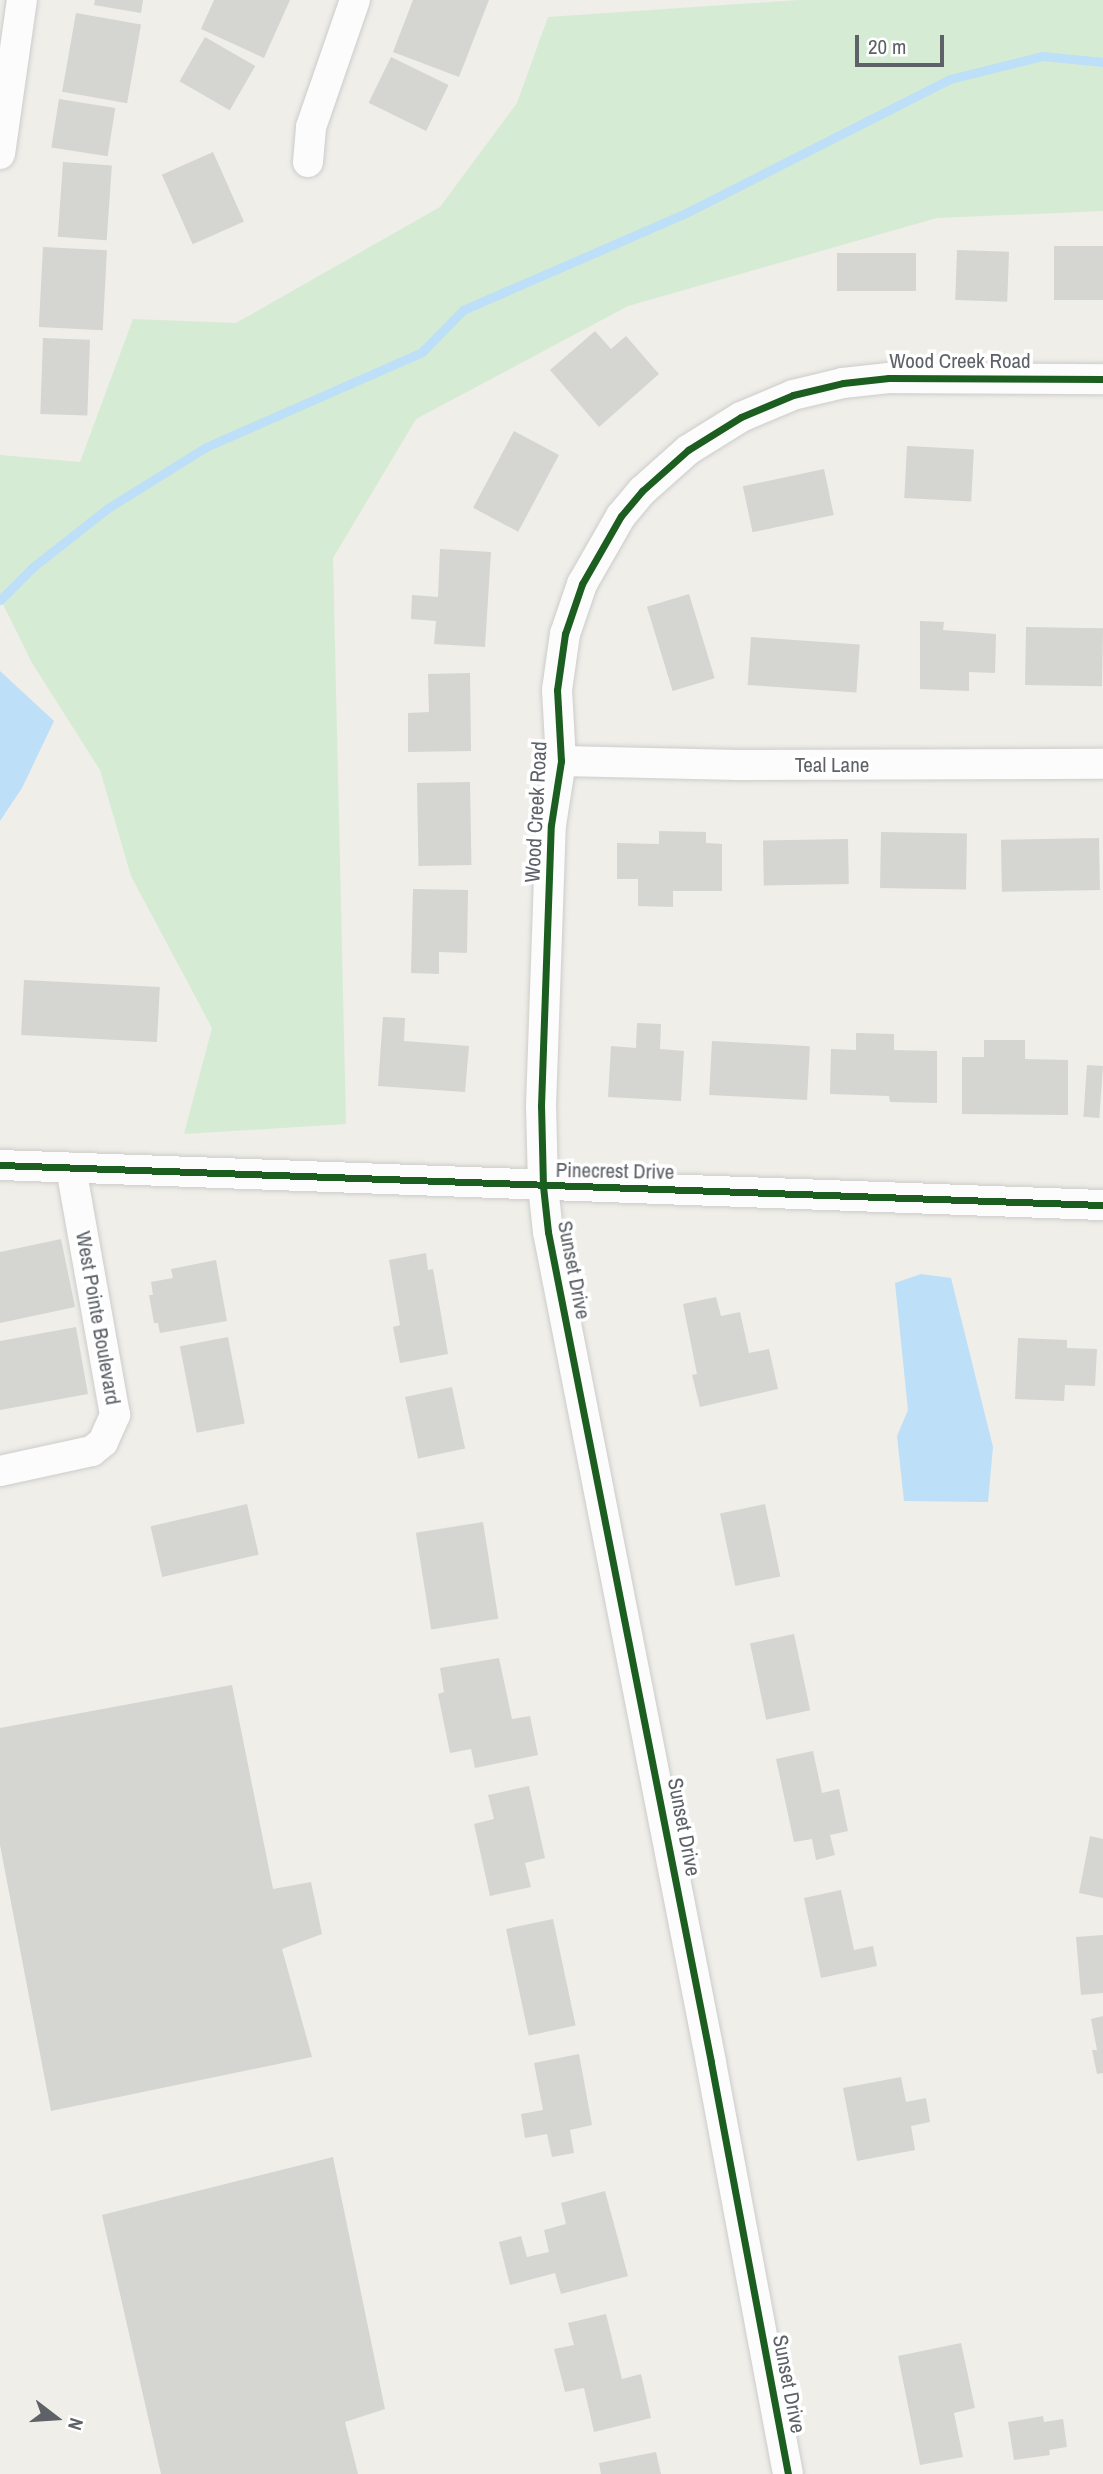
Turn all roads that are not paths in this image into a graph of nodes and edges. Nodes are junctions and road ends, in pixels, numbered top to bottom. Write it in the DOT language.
graph roads {
  1 [pos="22,0"];
  2 [pos="355,0"];
  3 [pos="0,154"];
  4 [pos="308,162"];
  5 [pos="1103,379"];
  6 [pos="561,761"];
  7 [pos="1103,764"];
  8 [pos="0,1165"];
  9 [pos="71,1168"];
  10 [pos="543,1186"];
  11 [pos="1103,1205"];
  12 [pos="0,1471"];
  13 [pos="788,2474"];
  1 -- 3 [label="street"];
  2 -- 4 [label="street"];
  5 -- 6 [label="street, Wood Creek Road"];
  6 -- 7 [label="street, Teal Lane"];
  6 -- 10 [label="street, Wood Creek Road"];
  8 -- 9 [label="street, Pinecrest Drive"];
  9 -- 10 [label="street, Pinecrest Drive"];
  9 -- 12 [label="street, West Pointe Boulevard"];
  10 -- 11 [label="street, Pinecrest Drive"];
  10 -- 13 [label="street, Sunset Drive"];
}
